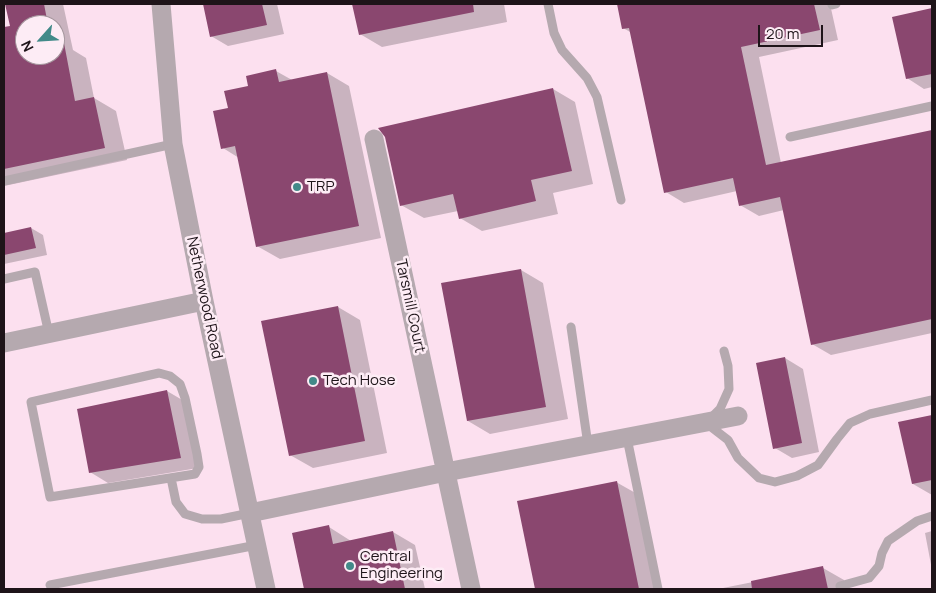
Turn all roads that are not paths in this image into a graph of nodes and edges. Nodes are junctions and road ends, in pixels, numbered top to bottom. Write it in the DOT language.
graph roads {
  1 [pos="161,4"];
  2 [pos="548,4"];
  3 [pos="932,106"];
  4 [pos="790,137"];
  5 [pos="374,139"];
  6 [pos="172,144"];
  7 [pos="4,181"];
  8 [pos="620,200"];
  9 [pos="4,279"];
  10 [pos="204,301"];
  11 [pos="571,327"];
  12 [pos="49,334"];
  13 [pos="4,343"];
  14 [pos="724,351"];
  15 [pos="932,400"];
  16 [pos="738,416"];
  17 [pos="706,423"];
  18 [pos="627,438"];
  19 [pos="588,445"];
  20 [pos="446,472"];
  21 [pos="171,478"];
  22 [pos="250,513"];
  23 [pos="932,516"];
  24 [pos="256,545"];
  25 [pos="50,584"];
  26 [pos="840,586"];
  27 [pos="266,589"];
  28 [pos="471,589"];
  29 [pos="658,589"];
  1 -- 6 [label="street, Netherwood Road"];
  2 -- 8 [label="lane"];
  3 -- 4 [label="lane"];
  5 -- 20 [label="street, Tarsmill Court"];
  6 -- 7 [label="lane"];
  6 -- 10 [label="street, Netherwood Road"];
  9 -- 12 [label="lane"];
  10 -- 12 [label="street"];
  10 -- 22 [label="street, Netherwood Road"];
  11 -- 19 [label="lane"];
  12 -- 13 [label="street"];
  14 -- 17 [label="lane"];
  15 -- 17 [label="lane"];
  16 -- 17 [label="street"];
  17 -- 18 [label="street"];
  18 -- 19 [label="street"];
  18 -- 29 [label="lane"];
  19 -- 20 [label="street"];
  20 -- 22 [label="street"];
  20 -- 28 [label="street, Tarsmill Court"];
  21 -- 21 [label="lane"];
  21 -- 22 [label="lane"];
  22 -- 24 [label="street, Netherwood Road"];
  23 -- 26 [label="lane"];
  24 -- 25 [label="lane"];
  24 -- 27 [label="street, Netherwood Road"];
}
